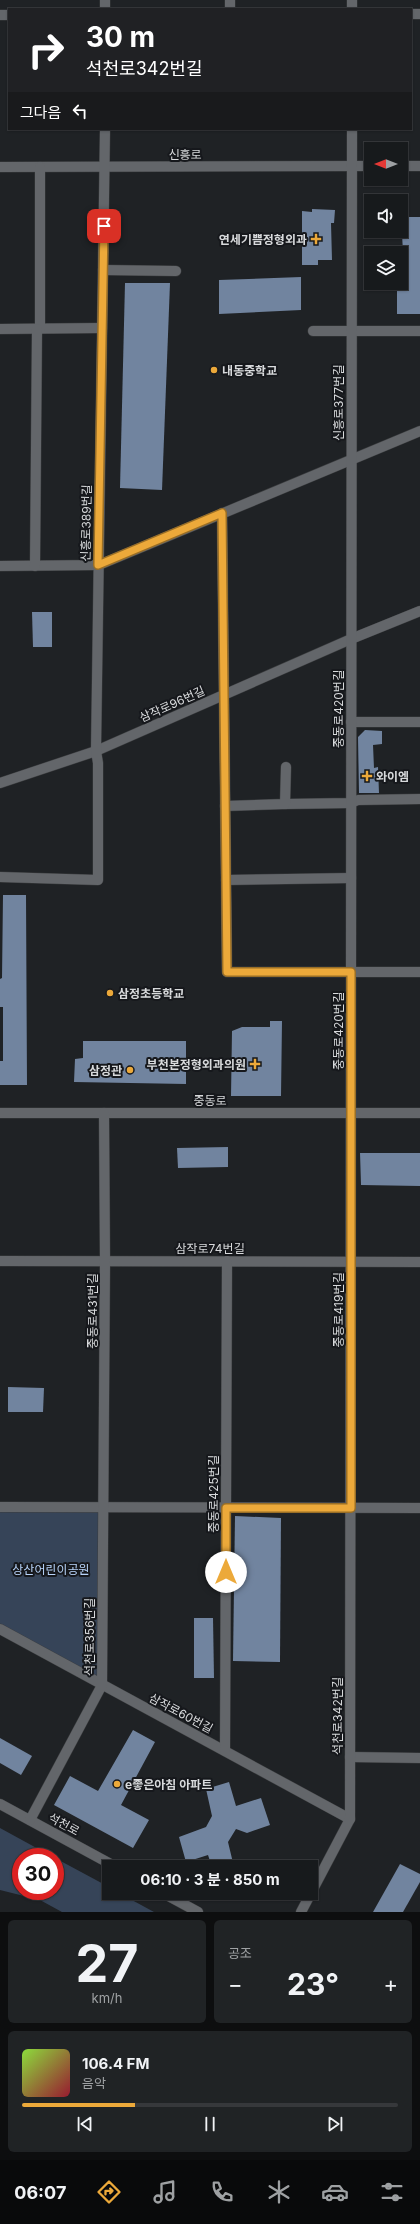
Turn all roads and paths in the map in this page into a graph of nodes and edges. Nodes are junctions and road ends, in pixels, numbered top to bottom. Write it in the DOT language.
graph roads {
  1 [pos="105,130"];
  2 [pos="352,130"];
  3 [pos="352,166"];
  4 [pos="364,166"];
  5 [pos="408,166"];
  6 [pos="420,166"];
  7 [pos="0,167"];
  8 [pos="40,167"];
  9 [pos="105,167"];
  10 [pos="103,270"];
  11 [pos="176,271"];
  12 [pos="102,328"];
  13 [pos="0,329"];
  14 [pos="38,329"];
  15 [pos="352,330"];
  16 [pos="313,331"];
  17 [pos="420,331"];
  18 [pos="420,431"];
  19 [pos="351,459"];
  20 [pos="222,513"];
  21 [pos="98,565"];
  22 [pos="0,566"];
  23 [pos="34,566"];
  24 [pos="420,612"];
  25 [pos="350,639"];
  26 [pos="224,695"];
  27 [pos="350,722"];
  28 [pos="420,722"];
  29 [pos="96,751"];
  30 [pos="286,768"];
  31 [pos="0,783"];
  32 [pos="420,799"];
  33 [pos="351,803"];
  34 [pos="290,804"];
  35 [pos="225,806"];
  36 [pos="0,877"];
  37 [pos="351,878"];
  38 [pos="226,880"];
  39 [pos="351,972"];
  40 [pos="420,972"];
  41 [pos="0,1113"];
  42 [pos="104,1113"];
  43 [pos="352,1113"];
  44 [pos="420,1113"];
  45 [pos="0,1261"];
  46 [pos="105,1261"];
  47 [pos="227,1261"];
  48 [pos="351,1262"];
  49 [pos="420,1262"];
  50 [pos="0,1507"];
  51 [pos="103,1508"];
  52 [pos="226,1508"];
  53 [pos="351,1508"];
  54 [pos="420,1508"];
  55 [pos="0,1629"];
  56 [pos="102,1685"];
  57 [pos="226,1751"];
  58 [pos="350,1757"];
  59 [pos="420,1758"];
  60 [pos="0,1804"];
  61 [pos="350,1819"];
  62 [pos="30,1820"];
  63 [pos="103,1860"];
  64 [pos="176,1900"];
  65 [pos="198,1912"];
  66 [pos="301,1912"];
  1 -- 9 [label="street, 신흥로389번길"];
  2 -- 3 [label="street, 신흥로377번길"];
  3 -- 4 [label="street, 신흥로"];
  3 -- 9 [label="street, 신흥로"];
  3 -- 15 [label="street, 신흥로377번길"];
  5 -- 6 [label="street"];
  7 -- 8 [label="street, 신흥로"];
  8 -- 9 [label="street, 신흥로"];
  8 -- 14 [label="street"];
  9 -- 10 [label="street, 신흥로389번길"];
  10 -- 11 [label="street"];
  10 -- 12 [label="street, 신흥로389번길"];
  12 -- 14 [label="street"];
  12 -- 21 [label="street, 신흥로389번길"];
  13 -- 14 [label="street"];
  14 -- 23 [label="street"];
  15 -- 16 [label="street"];
  15 -- 17 [label="street"];
  15 -- 19 [label="street, 신흥로377번길"];
  18 -- 19 [label="street"];
  19 -- 20 [label="street"];
  19 -- 25 [label="street, 신흥로377번길"];
  20 -- 21 [label="street"];
  20 -- 26 [label="street"];
  21 -- 23 [label="street"];
  21 -- 29 [label="street, 신흥로389번길"];
  22 -- 23 [label="street"];
  24 -- 25 [label="street, 삼작로96번길"];
  25 -- 26 [label="street, 삼작로96번길"];
  25 -- 27 [label="street, 중동로420번길"];
  26 -- 29 [label="street, 삼작로96번길"];
  26 -- 35 [label="street"];
  27 -- 28 [label="street"];
  27 -- 33 [label="street, 중동로420번길"];
  29 -- 31 [label="street, 삼작로96번길"];
  29 -- 36 [label="street, 신흥로389번길"];
  30 -- 34 [label="street"];
  32 -- 33 [label="street"];
  33 -- 34 [label="street"];
  33 -- 37 [label="street, 중동로420번길"];
  34 -- 35 [label="street"];
  35 -- 38 [label="street"];
  37 -- 38 [label="street"];
  37 -- 39 [label="street, 중동로420번길"];
  38 -- 39 [label="street"];
  39 -- 40 [label="street"];
  39 -- 43 [label="street, 중동로420번길"];
  41 -- 42 [label="street, 중동로"];
  42 -- 43 [label="street, 중동로"];
  42 -- 46 [label="street, 중동로431번길"];
  43 -- 44 [label="street, 중동로"];
  43 -- 48 [label="street, 중동로419번길"];
  45 -- 46 [label="street, 삼작로74번길"];
  46 -- 47 [label="street, 삼작로74번길"];
  46 -- 51 [label="street, 중동로431번길"];
  47 -- 48 [label="street, 삼작로74번길"];
  47 -- 52 [label="street, 중동로425번길"];
  48 -- 49 [label="street, 삼작로74번길"];
  48 -- 53 [label="street, 중동로419번길"];
  50 -- 51 [label="street"];
  51 -- 52 [label="street"];
  51 -- 56 [label="street, 석천로356번길"];
  52 -- 53 [label="street"];
  52 -- 57 [label="street, 중동로425번길"];
  53 -- 54 [label="street"];
  53 -- 58 [label="street, 석천로342번길"];
  55 -- 56 [label="street, 삼작로60번길"];
  56 -- 57 [label="street, 삼작로60번길"];
  56 -- 62 [label="street, 석천로356번길"];
  57 -- 61 [label="street, 삼작로60번길"];
  58 -- 59 [label="street"];
  58 -- 61 [label="street, 석천로342번길"];
  60 -- 62 [label="street, 석천로"];
  61 -- 66 [label="street, 석천로342번길"];
  62 -- 63 [label="street, 석천로"];
  64 -- 65 [label="street"];
}
